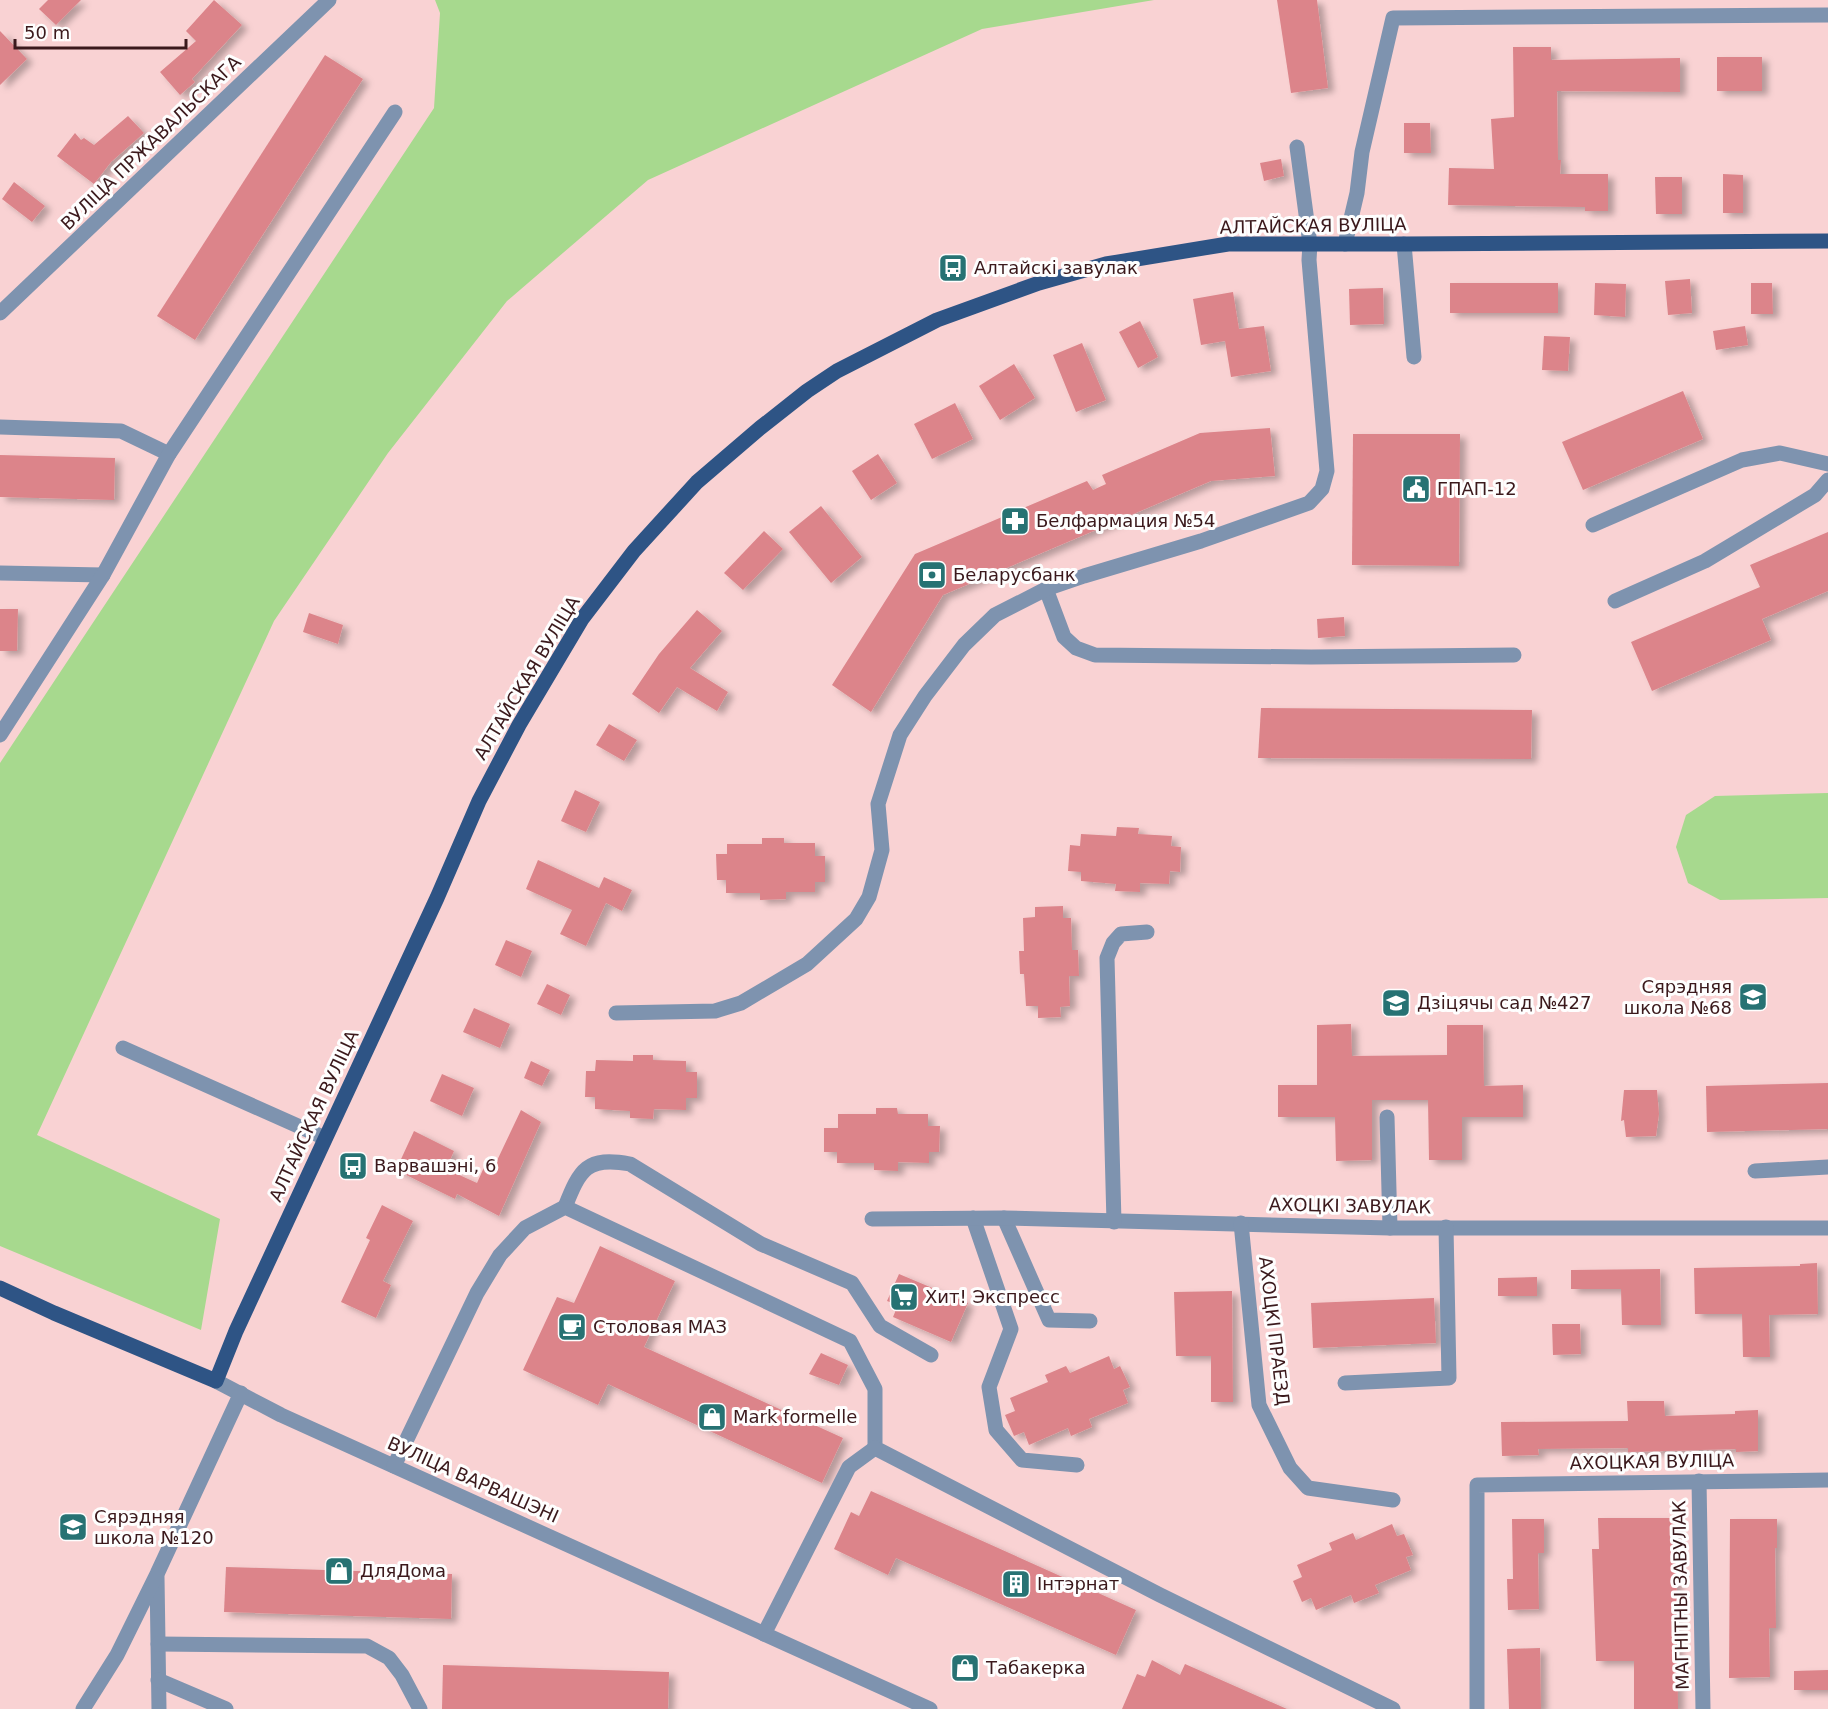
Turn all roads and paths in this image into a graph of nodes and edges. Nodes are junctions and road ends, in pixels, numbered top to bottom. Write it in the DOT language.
graph roads {
  1 [pos="328,0"];
  2 [pos="1828,15"];
  3 [pos="395,112"];
  4 [pos="1298,147"];
  5 [pos="1828,241"];
  6 [pos="1310,244"];
  7 [pos="1345,244"];
  8 [pos="1404,244"];
  9 [pos="0,314"];
  10 [pos="1414,357"];
  11 [pos="0,428"];
  12 [pos="169,454"];
  13 [pos="1828,465"];
  14 [pos="1828,480"];
  15 [pos="1593,525"];
  16 [pos="0,573"];
  17 [pos="103,575"];
  18 [pos="1046,589"];
  19 [pos="1615,601"];
  20 [pos="1514,655"];
  21 [pos="1,732"];
  22 [pos="1147,932"];
  23 [pos="616,1012"];
  24 [pos="123,1048"];
  25 [pos="1387,1117"];
  26 [pos="325,1138"];
  27 [pos="1828,1167"];
  28 [pos="1755,1171"];
  29 [pos="565,1207"];
  30 [pos="973,1218"];
  31 [pos="1004,1218"];
  32 [pos="872,1219"];
  33 [pos="1114,1222"];
  34 [pos="1241,1224"];
  35 [pos="1446,1227"];
  36 [pos="1390,1228"];
  37 [pos="1828,1228"];
  38 [pos="0,1287"];
  39 [pos="1090,1321"];
  40 [pos="931,1355"];
  41 [pos="216,1381"];
  42 [pos="1345,1383"];
  43 [pos="241,1393"];
  44 [pos="875,1448"];
  45 [pos="1077,1465"];
  46 [pos="394,1466"];
  47 [pos="1828,1479"];
  48 [pos="1699,1480"];
  49 [pos="1393,1500"];
  50 [pos="157,1574"];
  51 [pos="764,1634"];
  52 [pos="158,1644"];
  53 [pos="158,1680"];
  54 [pos="83,1709"];
  55 [pos="159,1709"];
  56 [pos="226,1709"];
  57 [pos="420,1709"];
  58 [pos="930,1709"];
  59 [pos="1393,1709"];
  60 [pos="1477,1709"];
  61 [pos="1703,1709"];
  1 -- 9 [label="street, ВУЛІЦА ПРЖАВАЛЬСКАГА"];
  2 -- 7 [label="street"];
  3 -- 12 [label="street"];
  4 -- 6 [label="street"];
  5 -- 8 [label="main road, АЛТАЙСКАЯ ВУЛІЦА"];
  6 -- 7 [label="main road, АЛТАЙСКАЯ ВУЛІЦА"];
  6 -- 18 [label="street"];
  6 -- 26 [label="main road, АЛТАЙСКАЯ ВУЛІЦА"];
  7 -- 8 [label="main road, АЛТАЙСКАЯ ВУЛІЦА"];
  8 -- 10 [label="street"];
  11 -- 12 [label="street"];
  12 -- 17 [label="street"];
  13 -- 15 [label="street"];
  14 -- 19 [label="street"];
  16 -- 17 [label="street"];
  17 -- 21 [label="street"];
  18 -- 20 [label="street"];
  18 -- 23 [label="street"];
  22 -- 33 [label="street"];
  24 -- 26 [label="street"];
  25 -- 36 [label="street"];
  26 -- 41 [label="main road, АЛТАЙСКАЯ ВУЛІЦА"];
  27 -- 28 [label="street"];
  29 -- 40 [label="street"];
  29 -- 44 [label="street"];
  29 -- 46 [label="street"];
  30 -- 31 [label="street, АХОЦКІ ЗАВУЛАК"];
  30 -- 32 [label="street, АХОЦКІ ЗАВУЛАК"];
  30 -- 45 [label="street"];
  31 -- 33 [label="street, АХОЦКІ ЗАВУЛАК"];
  31 -- 39 [label="street"];
  33 -- 34 [label="street, АХОЦКІ ЗАВУЛАК"];
  34 -- 36 [label="street, АХОЦКІ ЗАВУЛАК"];
  34 -- 49 [label="street, АХОЦКІ ПРАЕЗД"];
  35 -- 36 [label="street, АХОЦКІ ЗАВУЛАК"];
  35 -- 37 [label="street, АХОЦКІ ЗАВУЛАК"];
  35 -- 42 [label="street"];
  38 -- 41 [label="main road, ВУЛІЦА ВАРВАШЭНІ"];
  41 -- 43 [label="street, ВУЛІЦА ВАРВАШЭНІ"];
  43 -- 46 [label="street, ВУЛІЦА ВАРВАШЭНІ"];
  43 -- 50 [label="street"];
  44 -- 51 [label="street"];
  44 -- 59 [label="street"];
  46 -- 51 [label="street, ВУЛІЦА ВАРВАШЭНІ"];
  47 -- 48 [label="street, АХОЦКАЯ ВУЛІЦА"];
  48 -- 60 [label="street, АХОЦКАЯ ВУЛІЦА"];
  48 -- 61 [label="street, МАГНІТНЫ ЗАВУЛАК"];
  50 -- 52 [label="street"];
  50 -- 54 [label="street"];
  51 -- 58 [label="street, ВУЛІЦА ВАРВАШЭНІ"];
  52 -- 53 [label="street"];
  52 -- 57 [label="street"];
  53 -- 55 [label="street"];
  53 -- 56 [label="street"];
}
